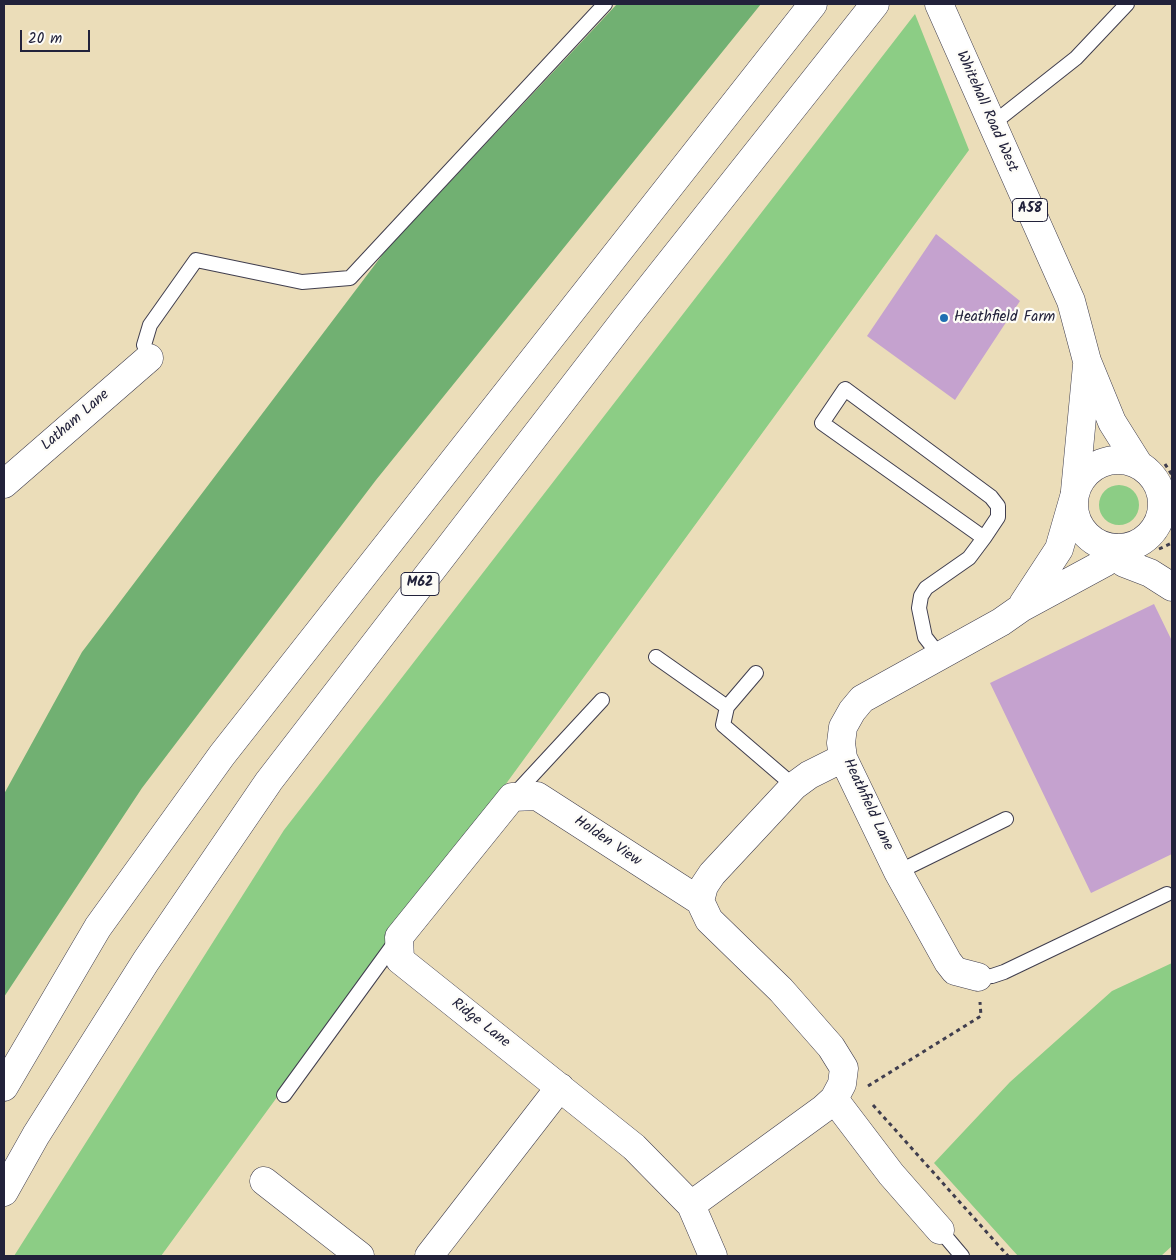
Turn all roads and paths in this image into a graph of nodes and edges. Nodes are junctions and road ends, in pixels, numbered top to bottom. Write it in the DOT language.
graph roads {
  1 [pos="605,4"];
  2 [pos="813,4"];
  3 [pos="875,4"];
  4 [pos="939,4"];
  5 [pos="1127,4"];
  6 [pos="991,125"];
  7 [pos="149,358"];
  8 [pos="1087,360"];
  9 [pos="1138,465"];
  10 [pos="4,484"];
  11 [pos="1075,496"];
  12 [pos="1162,500"];
  13 [pos="1172,527"];
  14 [pos="984,538"];
  15 [pos="1116,548"];
  16 [pos="1172,587"];
  17 [pos="1020,608"];
  18 [pos="939,655"];
  19 [pos="656,657"];
  20 [pos="756,673"];
  21 [pos="602,700"];
  22 [pos="727,707"];
  23 [pos="843,758"];
  24 [pos="794,786"];
  25 [pos="512,797"];
  26 [pos="1006,819"];
  27 [pos="898,872"];
  28 [pos="1167,894"];
  29 [pos="700,901"];
  30 [pos="400,948"];
  31 [pos="978,977"];
  32 [pos="844,1068"];
  33 [pos="4,1087"];
  34 [pos="560,1087"];
  35 [pos="284,1095"];
  36 [pos="867,1098"];
  37 [pos="834,1099"];
  38 [pos="264,1181"];
  39 [pos="4,1192"];
  40 [pos="691,1205"];
  41 [pos="940,1230"];
  42 [pos="360,1256"];
  43 [pos="429,1256"];
  44 [pos="713,1256"];
  45 [pos="962,1256"];
  46 [pos="1008,1256"];
  1 -- 7 [label="lane"];
  2 -- 33 [label="main road"];
  3 -- 39 [label="main road, M62"];
  4 -- 6 [label="main road, Whitehall Road West / A58"];
  5 -- 6 [label="lane"];
  6 -- 8 [label="main road, Whitehall Road West / A58"];
  7 -- 10 [label="main road, Latham Lane"];
  8 -- 9 [label="main road, Whitehall Road West / A58"];
  8 -- 11 [label="main road, Whitehall Road West / A58"];
  9 -- 11 [label="main road"];
  9 -- 12 [label="main road, A58"];
  11 -- 15 [label="main road, A58"];
  11 -- 17 [label="main road, Heathfield Lane"];
  12 -- 13 [label="main road, A58"];
  12 -- 15 [label="main road"];
  14 -- 14 [label="lane"];
  14 -- 18 [label="lane"];
  15 -- 16 [label="main road, A58"];
  15 -- 17 [label="main road, Heathfield Lane"];
  17 -- 18 [label="main road, Heathfield Lane"];
  18 -- 23 [label="main road, Heathfield Lane"];
  19 -- 22 [label="lane"];
  20 -- 22 [label="lane"];
  21 -- 25 [label="lane"];
  22 -- 24 [label="lane"];
  23 -- 24 [label="main road"];
  23 -- 27 [label="main road, Heathfield Lane"];
  24 -- 29 [label="main road"];
  25 -- 29 [label="main road, Holden View"];
  25 -- 30 [label="main road"];
  26 -- 27 [label="lane"];
  27 -- 31 [label="main road, Heathfield Lane"];
  28 -- 31 [label="lane"];
  29 -- 32 [label="main road"];
  30 -- 34 [label="main road, Ridge Lane"];
  30 -- 35 [label="lane"];
  31 -- 32 [label="path"];
  32 -- 37 [label="main road"];
  34 -- 40 [label="main road, Ridge Lane"];
  34 -- 43 [label="main road"];
  36 -- 46 [label="path"];
  37 -- 40 [label="main road"];
  37 -- 41 [label="main road"];
  38 -- 42 [label="main road"];
  40 -- 44 [label="main road"];
  41 -- 45 [label="lane"];
}
